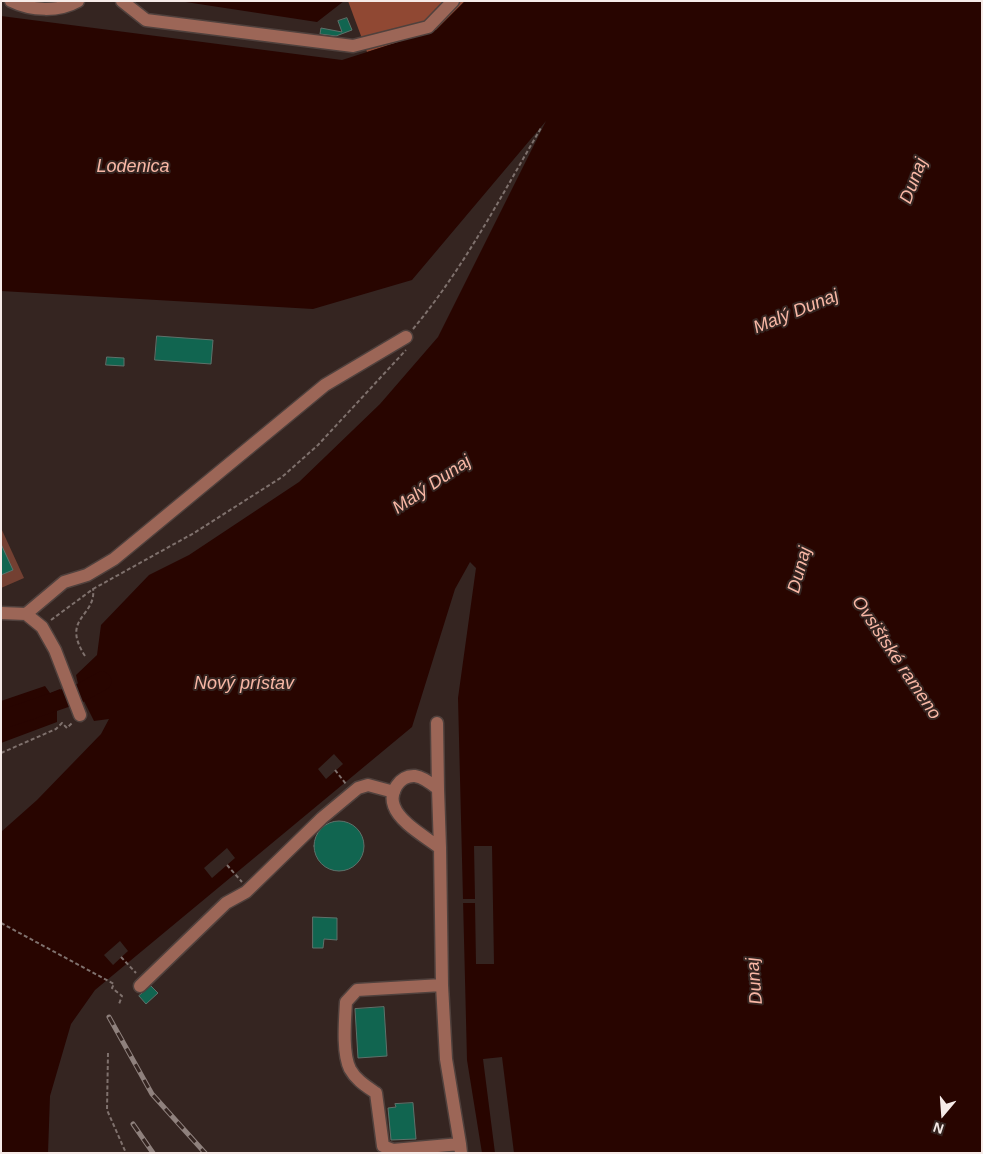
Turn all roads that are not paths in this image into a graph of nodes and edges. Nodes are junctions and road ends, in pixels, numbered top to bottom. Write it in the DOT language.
graph roads {
  1 [pos="11,1"];
  2 [pos="78,1"];
  3 [pos="122,1"];
  4 [pos="453,1"];
  5 [pos="406,337"];
  6 [pos="1,613"];
  7 [pos="26,614"];
  8 [pos="78,718"];
  9 [pos="437,723"];
  10 [pos="438,789"];
  11 [pos="394,792"];
  12 [pos="440,848"];
  13 [pos="442,985"];
  14 [pos="140,986"];
  15 [pos="460,1148"];
  1 -- 2 [label="lane"];
  3 -- 4 [label="lane"];
  5 -- 7 [label="lane"];
  6 -- 7 [label="lane"];
  7 -- 8 [label="lane"];
  9 -- 10 [label="lane"];
  10 -- 11 [label="lane"];
  10 -- 12 [label="lane"];
  11 -- 12 [label="lane"];
  11 -- 14 [label="lane"];
  12 -- 13 [label="lane"];
  13 -- 15 [label="lane"];
  13 -- 15 [label="lane"];
}
